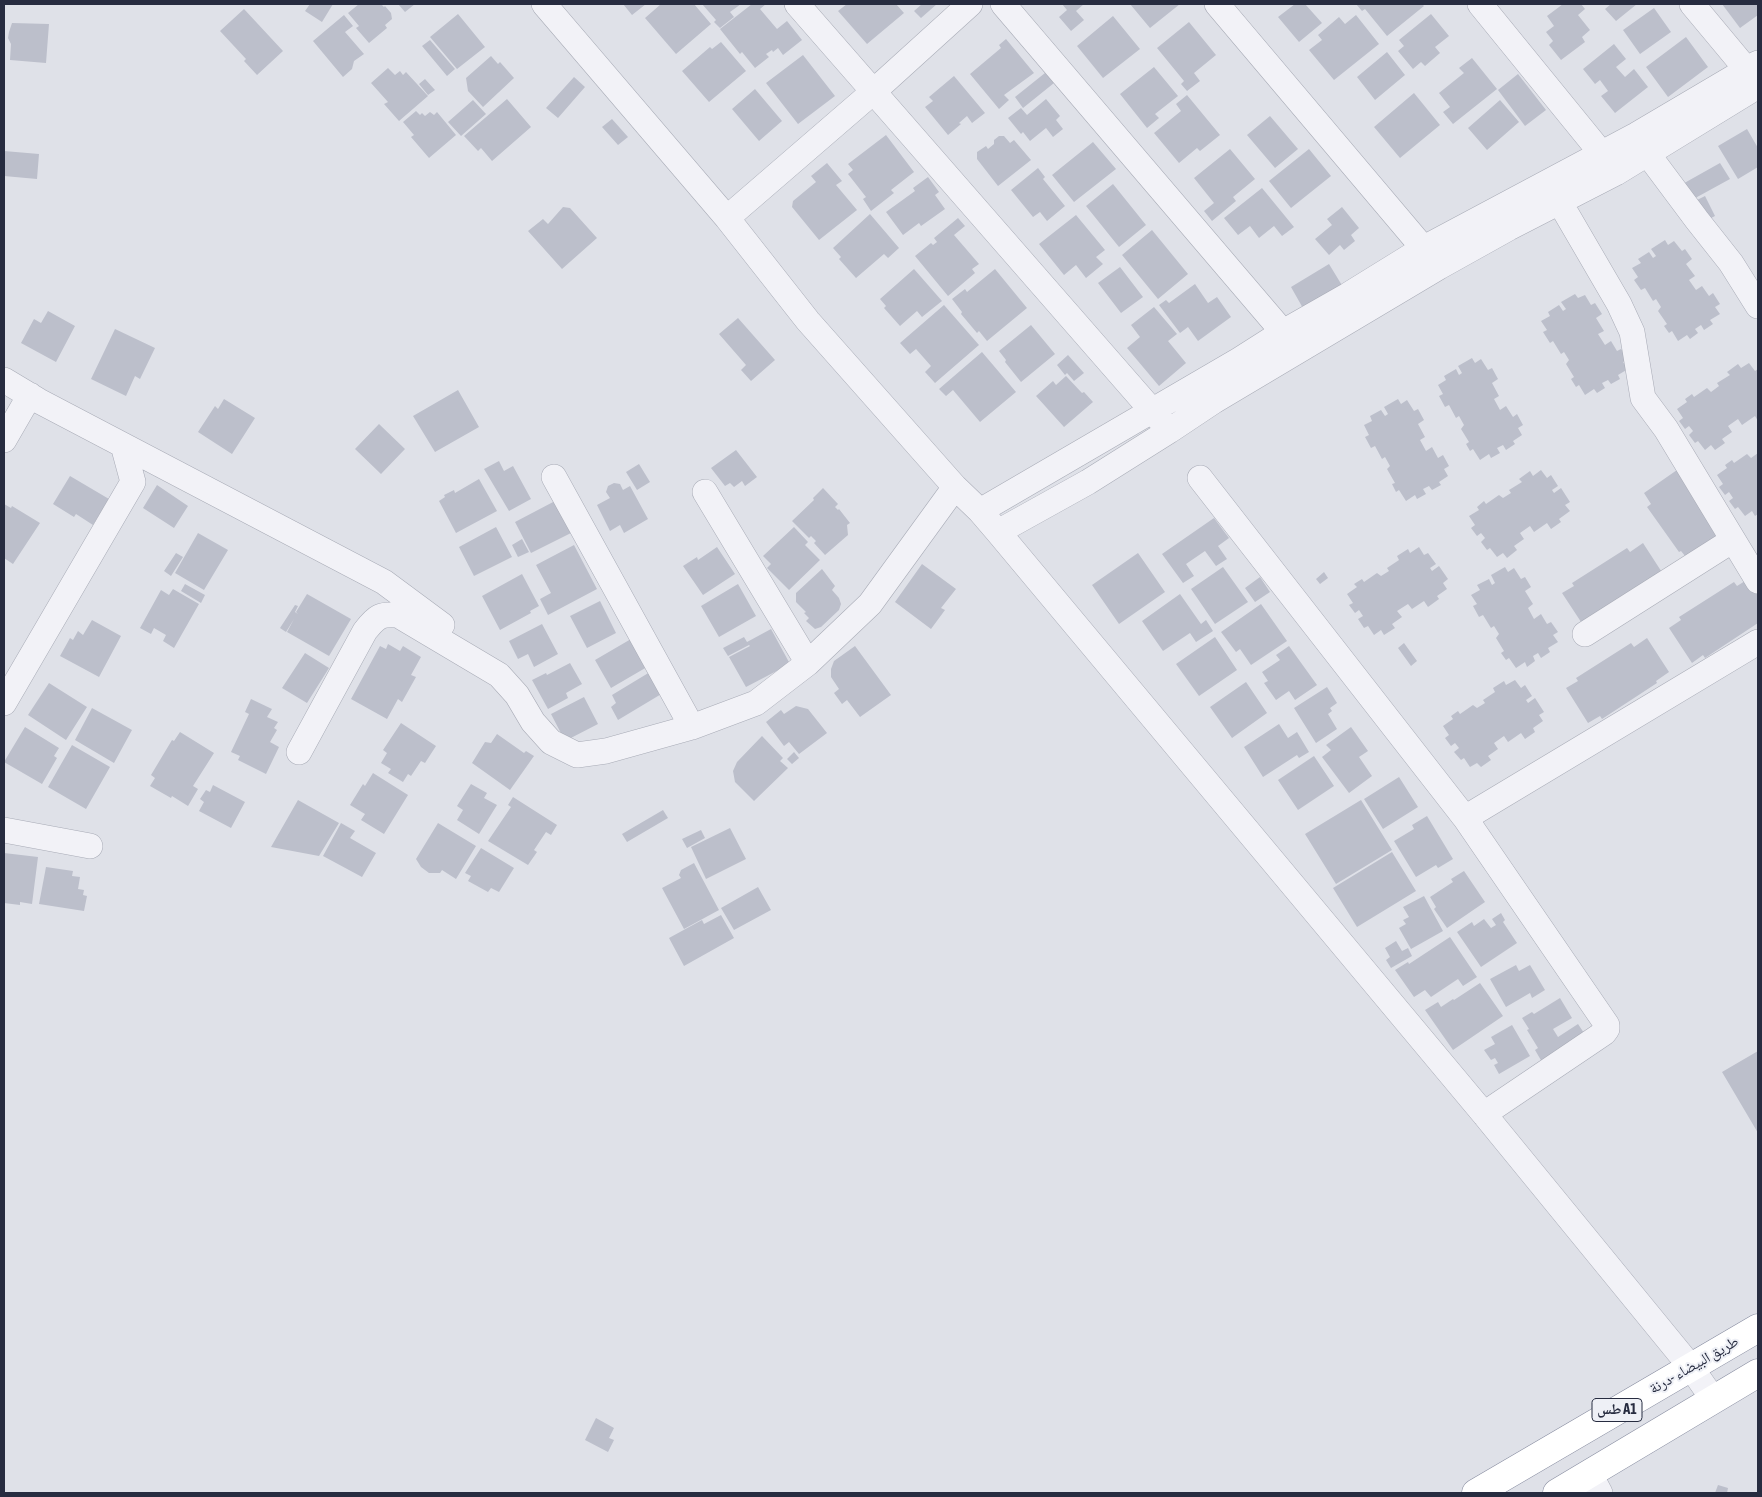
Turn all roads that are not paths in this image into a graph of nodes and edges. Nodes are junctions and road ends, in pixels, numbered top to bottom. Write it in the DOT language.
graph roads {
  1 [pos="544,4"];
  2 [pos="797,4"];
  3 [pos="970,4"];
  4 [pos="1003,4"];
  5 [pos="1217,4"];
  6 [pos="1480,4"];
  7 [pos="1692,4"];
  8 [pos="1755,75"];
  9 [pos="873,92"];
  10 [pos="1602,153"];
  11 [pos="1648,153"];
  12 [pos="1616,173"];
  13 [pos="1559,201"];
  14 [pos="727,218"];
  15 [pos="1424,248"];
  16 [pos="1440,267"];
  17 [pos="1758,306"];
  18 [pos="1291,341"];
  19 [pos="4,380"];
  20 [pos="30,396"];
  21 [pos="1152,409"];
  22 [pos="1169,432"];
  23 [pos="4,440"];
  24 [pos="123,445"];
  25 [pos="554,477"];
  26 [pos="1200,478"];
  27 [pos="954,486"];
  28 [pos="705,492"];
  29 [pos="980,511"];
  30 [pos="998,532"];
  31 [pos="1733,540"];
  32 [pos="1758,581"];
  33 [pos="1585,634"];
  34 [pos="1758,642"];
  35 [pos="808,664"];
  36 [pos="499,675"];
  37 [pos="4,703"];
  38 [pos="692,727"];
  39 [pos="299,752"];
  40 [pos="1465,818"];
  41 [pos="4,830"];
  42 [pos="90,846"];
  43 [pos="1484,1114"];
  44 [pos="1758,1328"];
  45 [pos="1690,1366"];
  46 [pos="1758,1373"];
  47 [pos="1713,1399"];
  48 [pos="1595,1484"];
  49 [pos="1476,1493"];
  50 [pos="1556,1493"];
  1 -- 14 [label="street"];
  2 -- 9 [label="street"];
  3 -- 9 [label="street"];
  4 -- 18 [label="street"];
  5 -- 15 [label="street"];
  6 -- 10 [label="street"];
  7 -- 8 [label="street"];
  8 -- 10 [label="street"];
  8 -- 11 [label="street"];
  9 -- 14 [label="street"];
  9 -- 21 [label="street"];
  10 -- 12 [label="street"];
  10 -- 15 [label="street"];
  11 -- 12 [label="street"];
  11 -- 17 [label="street"];
  12 -- 13 [label="street"];
  13 -- 16 [label="street"];
  13 -- 31 [label="street"];
  14 -- 27 [label="street"];
  15 -- 16 [label="street"];
  15 -- 18 [label="street"];
  16 -- 18 [label="street"];
  18 -- 21 [label="street"];
  18 -- 22 [label="street"];
  19 -- 20 [label="street"];
  20 -- 23 [label="street"];
  20 -- 24 [label="street"];
  21 -- 22 [label="street"];
  21 -- 29 [label="street"];
  22 -- 30 [label="street"];
  24 -- 36 [label="street"];
  24 -- 37 [label="street"];
  25 -- 38 [label="street"];
  26 -- 40 [label="street"];
  27 -- 29 [label="street"];
  27 -- 35 [label="street"];
  28 -- 35 [label="street"];
  29 -- 30 [label="street"];
  30 -- 43 [label="street"];
  31 -- 32 [label="street"];
  31 -- 33 [label="street"];
  34 -- 40 [label="street"];
  35 -- 38 [label="street"];
  36 -- 38 [label="street"];
  36 -- 39 [label="street"];
  40 -- 43 [label="street"];
  41 -- 42 [label="street"];
  43 -- 45 [label="street"];
  44 -- 45 [label="highway, طريق البيضاء -درنة / طس A1"];
  45 -- 47 [label="street"];
  45 -- 49 [label="highway, طريق البيضاء -درنة / طس A1"];
  46 -- 47 [label="highway, طس A1"];
  47 -- 48 [label="highway, طس A1"];
  48 -- 50 [label="highway, طس A1"];
}
